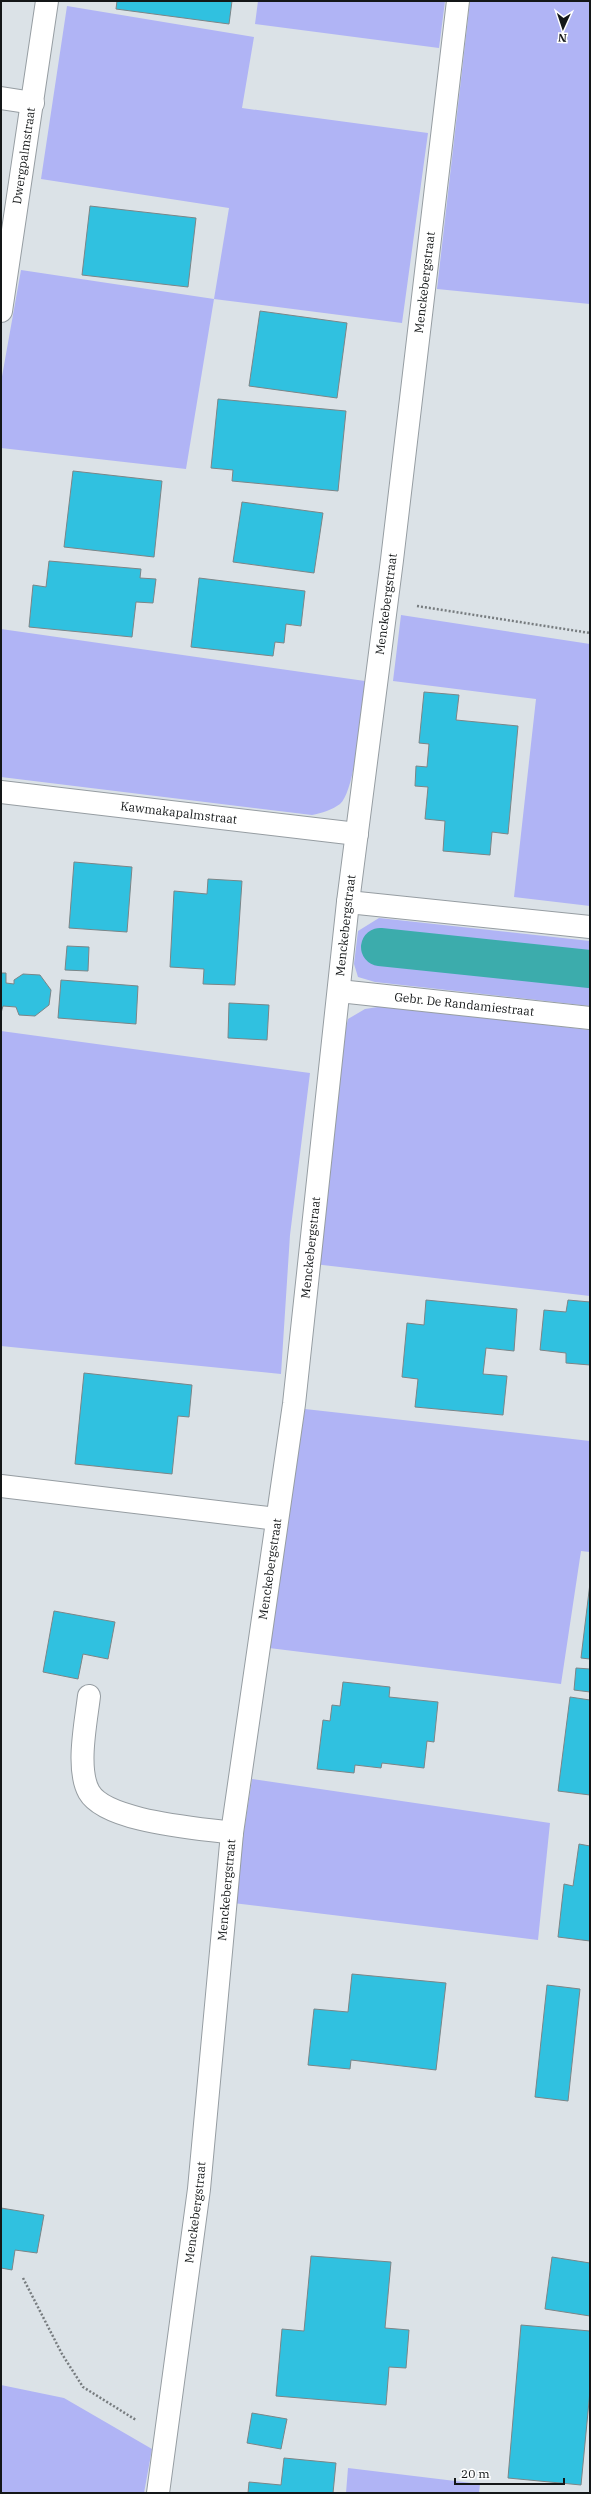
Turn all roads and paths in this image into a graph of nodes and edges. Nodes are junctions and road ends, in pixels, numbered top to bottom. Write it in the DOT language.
graph roads {
  1 [pos="47,1"];
  2 [pos="458,1"];
  3 [pos="1,98"];
  4 [pos="33,103"];
  5 [pos="1,311"];
  6 [pos="387,602"];
  7 [pos="590,633"];
  8 [pos="1,792"];
  9 [pos="357,834"];
  10 [pos="348,902"];
  11 [pos="590,927"];
  12 [pos="339,991"];
  13 [pos="590,1018"];
  14 [pos="1,1486"];
  15 [pos="277,1519"];
  16 [pos="89,1696"];
  17 [pos="232,1833"];
  18 [pos="23,2278"];
  19 [pos="166,2434"];
  20 [pos="158,2493"];
  1 -- 4 [label="street, Dwergpalmstraat"];
  2 -- 6 [label="street, Menckebergstraat"];
  3 -- 4 [label="street"];
  4 -- 5 [label="street, Dwergpalmstraat"];
  6 -- 7 [label="path"];
  6 -- 9 [label="street, Menckebergstraat"];
  8 -- 9 [label="street, Kawmakapalmstraat"];
  9 -- 10 [label="street, Menckebergstraat"];
  10 -- 11 [label="street"];
  10 -- 12 [label="street, Menckebergstraat"];
  12 -- 13 [label="street, Gebr. De Randamiestraat"];
  12 -- 15 [label="street, Menckebergstraat"];
  14 -- 15 [label="street"];
  15 -- 17 [label="street, Menckebergstraat"];
  16 -- 17 [label="street"];
  17 -- 19 [label="street, Menckebergstraat"];
  18 -- 19 [label="path"];
  19 -- 20 [label="street, Menckebergstraat"];
}
